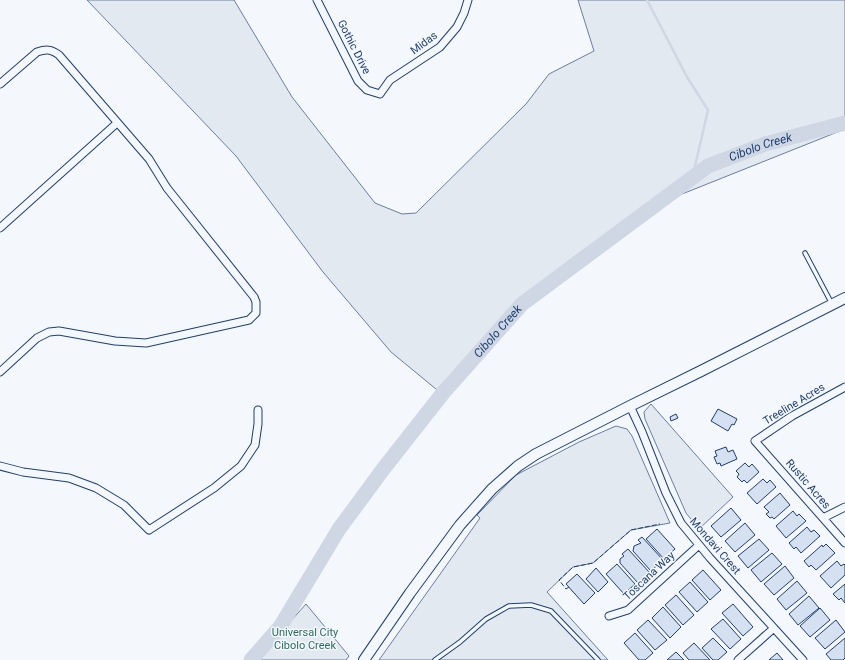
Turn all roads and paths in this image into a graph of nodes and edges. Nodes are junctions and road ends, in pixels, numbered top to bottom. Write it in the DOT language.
graph roads {
  1 [pos="317,0"];
  2 [pos="468,0"];
  3 [pos="0,84"];
  4 [pos="380,94"];
  5 [pos="117,123"];
  6 [pos="0,228"];
  7 [pos="805,253"];
  8 [pos="845,298"];
  9 [pos="832,305"];
  10 [pos="256,313"];
  11 [pos="263,318"];
  12 [pos="0,372"];
  13 [pos="845,387"];
  14 [pos="630,406"];
  15 [pos="258,410"];
  16 [pos="755,441"];
  17 [pos="0,466"];
  18 [pos="845,507"];
  19 [pos="823,518"];
  20 [pos="845,543"];
  21 [pos="699,545"];
  22 [pos="609,616"];
  23 [pos="774,628"];
  24 [pos="364,660"];
  25 [pos="435,660"];
  26 [pos="598,660"];
  27 [pos="738,660"];
  28 [pos="803,660"];
  1 -- 4 [label="street, Gothic Drive"];
  2 -- 4 [label="street, Midas"];
  3 -- 5 [label="street"];
  5 -- 6 [label="street"];
  5 -- 10 [label="street"];
  7 -- 9 [label="lane"];
  8 -- 9 [label="main road"];
  9 -- 14 [label="main road"];
  10 -- 11 [label="street"];
  10 -- 12 [label="street"];
  13 -- 16 [label="street, Treeline Acres"];
  14 -- 21 [label="street, Mondavi Crest"];
  14 -- 24 [label="main road"];
  15 -- 17 [label="street"];
  16 -- 19 [label="street, Rustic Acres"];
  18 -- 19 [label="street"];
  19 -- 20 [label="street, Rustic Acres"];
  21 -- 22 [label="street, Toscana Way"];
  21 -- 23 [label="street, Mondavi Crest"];
  23 -- 27 [label="street"];
  23 -- 28 [label="street, Mondavi Crest"];
  25 -- 26 [label="lane"];
}
